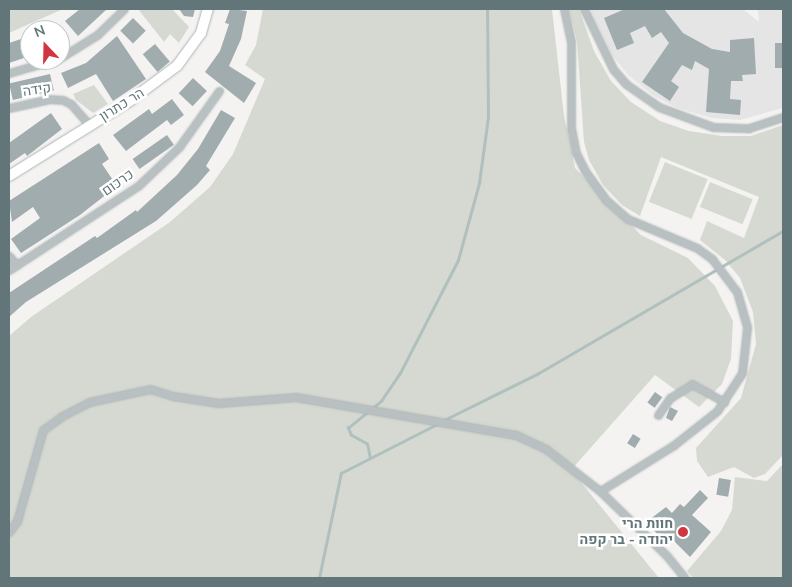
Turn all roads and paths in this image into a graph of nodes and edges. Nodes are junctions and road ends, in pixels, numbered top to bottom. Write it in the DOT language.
graph roads {
  1 [pos="124,9"];
  2 [pos="208,9"];
  3 [pos="564,9"];
  4 [pos="584,9"];
  5 [pos="70,52"];
  6 [pos="219,91"];
  7 [pos="9,108"];
  8 [pos="783,117"];
  9 [pos="89,125"];
  10 [pos="9,176"];
  11 [pos="9,256"];
  12 [pos="17,265"];
  13 [pos="9,270"];
  14 [pos="724,402"];
  15 [pos="658,415"];
  16 [pos="600,491"];
  17 [pos="9,532"];
  18 [pos="685,578"];
  1 -- 5 [label="street"];
  2 -- 9 [label="street, הר כתרון"];
  3 -- 14 [label="street"];
  4 -- 8 [label="street"];
  6 -- 12 [label="street, כרכום"];
  7 -- 9 [label="street, קידה"];
  9 -- 10 [label="street, הר כתרון"];
  11 -- 12 [label="street"];
  12 -- 13 [label="street, כרכום"];
  14 -- 15 [label="street"];
  14 -- 16 [label="street"];
  16 -- 17 [label="street"];
  16 -- 18 [label="street"];
}
